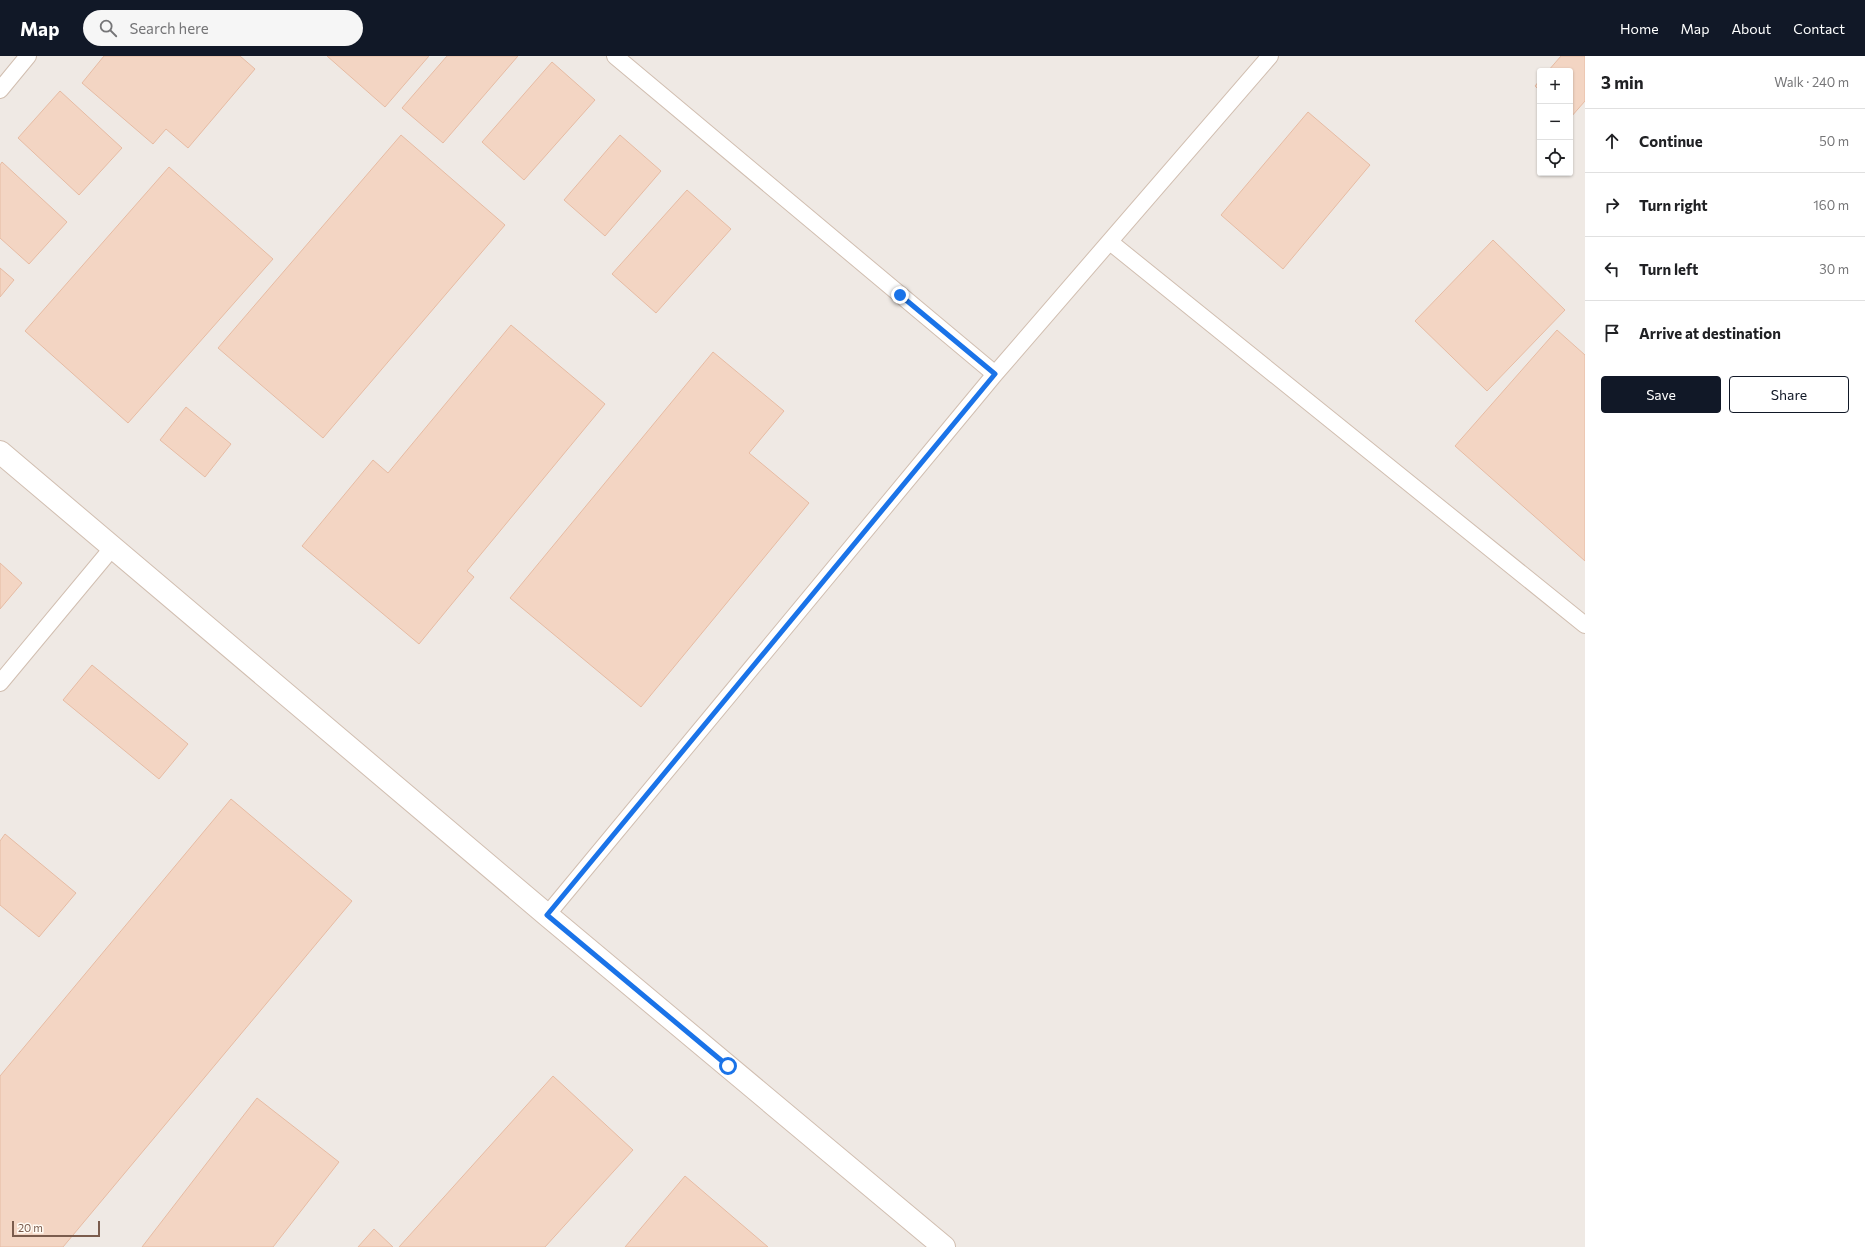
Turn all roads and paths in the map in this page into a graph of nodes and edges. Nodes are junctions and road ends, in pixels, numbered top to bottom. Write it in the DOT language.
graph roads {
  1 [pos="28,56"];
  2 [pos="615,56"];
  3 [pos="1270,56"];
  4 [pos="0,90"];
  5 [pos="1110,242"];
  6 [pos="995,374"];
  7 [pos="0,452"];
  8 [pos="113,547"];
  9 [pos="1585,625"];
  10 [pos="0,684"];
  11 [pos="547,915"];
  12 [pos="944,1247"];
  1 -- 4 [label="lane"];
  2 -- 6 [label="lane"];
  3 -- 5 [label="lane"];
  5 -- 6 [label="lane"];
  5 -- 9 [label="lane"];
  6 -- 11 [label="lane"];
  7 -- 8 [label="street"];
  8 -- 10 [label="lane"];
  8 -- 11 [label="street"];
  11 -- 12 [label="street"];
}
